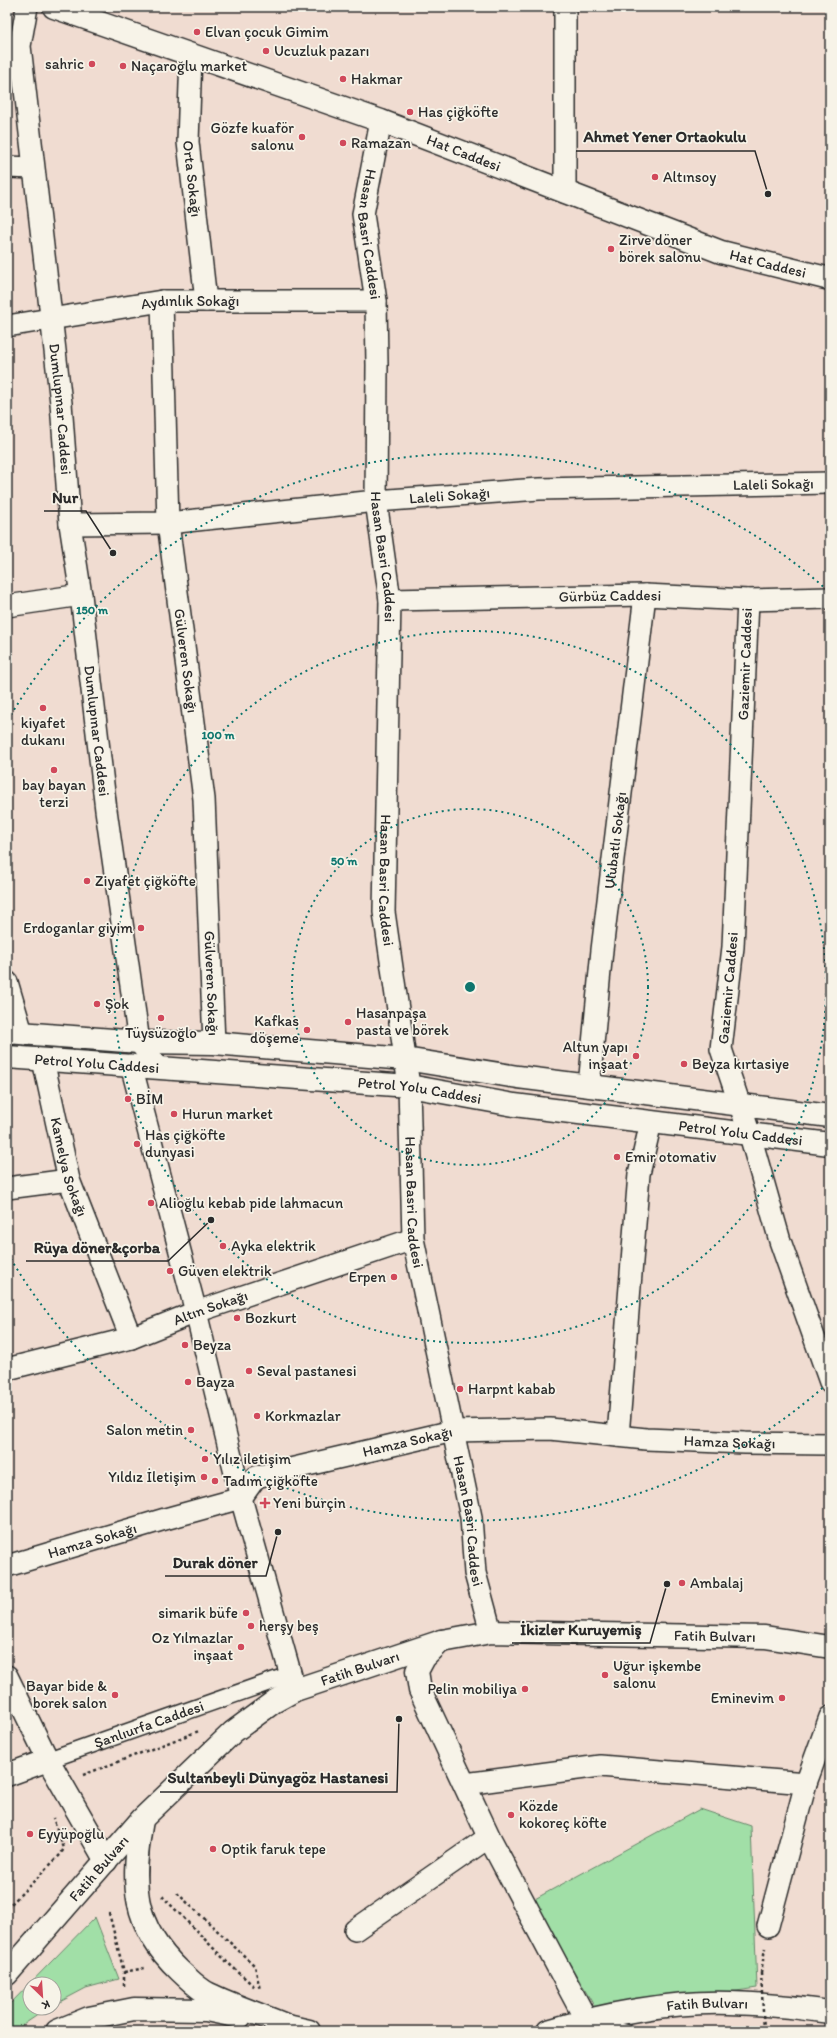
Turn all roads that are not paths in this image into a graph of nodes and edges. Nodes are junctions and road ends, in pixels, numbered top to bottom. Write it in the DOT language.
graph roads {
  1 [pos="27,7"];
  2 [pos="54,7"];
  3 [pos="565,7"];
  4 [pos="191,55"];
  5 [pos="381,121"];
  6 [pos="7,167"];
  7 [pos="33,168"];
  8 [pos="565,192"];
  9 [pos="830,279"];
  10 [pos="162,301"];
  11 [pos="206,301"];
  12 [pos="376,301"];
  13 [pos="50,318"];
  14 [pos="7,326"];
  15 [pos="830,483"];
  16 [pos="376,501"];
  17 [pos="168,523"];
  18 [pos="70,524"];
  19 [pos="81,595"];
  20 [pos="645,595"];
  21 [pos="830,598"];
  22 [pos="390,600"];
  23 [pos="748,600"];
  24 [pos="7,606"];
  25 [pos="7,982"];
  26 [pos="15,1033"];
  27 [pos="139,1042"];
  28 [pos="214,1043"];
  29 [pos="7,1057"];
  30 [pos="405,1059"];
  31 [pos="42,1060"];
  32 [pos="131,1065"];
  33 [pos="158,1067"];
  34 [pos="409,1086"];
  35 [pos="589,1086"];
  36 [pos="738,1105"];
  37 [pos="830,1116"];
  38 [pos="651,1122"];
  39 [pos="750,1135"];
  40 [pos="830,1144"];
  41 [pos="69,1180"];
  42 [pos="7,1188"];
  43 [pos="413,1239"];
  44 [pos="196,1312"];
  45 [pos="131,1338"];
  46 [pos="7,1369"];
  47 [pos="830,1382"];
  48 [pos="453,1431"];
  49 [pos="618,1436"];
  50 [pos="830,1444"];
  51 [pos="241,1498"];
  52 [pos="7,1566"];
  53 [pos="491,1632"];
  54 [pos="442,1640"];
  55 [pos="830,1647"];
  56 [pos="7,1676"];
  57 [pos="293,1682"];
  58 [pos="830,1717"];
  59 [pos="48,1760"];
  60 [pos="7,1775"];
  61 [pos="465,1784"];
  62 [pos="806,1784"];
  63 [pos="142,1819"];
  64 [pos="489,1837"];
  65 [pos="106,1861"];
  66 [pos="768,1926"];
  67 [pos="355,1930"];
  68 [pos="7,1974"];
  69 [pos="830,2012"];
  70 [pos="288,2026"];
  71 [pos="589,2026"];
  72 [pos="57,2031"];
  73 [pos="309,2031"];
  74 [pos="548,2031"];
  75 [pos="629,2031"];
  1 -- 7 [label="street, Dumlupınar Caddesi"];
  2 -- 4 [label="main road, Hat Caddesi"];
  3 -- 8 [label="street"];
  4 -- 5 [label="main road, Hat Caddesi"];
  4 -- 11 [label="street, Orta Sokağı"];
  5 -- 8 [label="main road, Hat Caddesi"];
  5 -- 12 [label="street, Hasan Basri Caddesi"];
  6 -- 7 [label="street"];
  7 -- 13 [label="street, Dumlupınar Caddesi"];
  8 -- 9 [label="main road, Hat Caddesi"];
  10 -- 11 [label="street, Aydınlık Sokağı"];
  10 -- 13 [label="street, Aydınlık Sokağı"];
  10 -- 17 [label="street, Gülveren Sokağı"];
  11 -- 12 [label="street, Aydınlık Sokağı"];
  12 -- 16 [label="street, Hasan Basri Caddesi"];
  13 -- 14 [label="street, Aydınlık Sokağı"];
  13 -- 18 [label="street, Dumlupınar Caddesi"];
  15 -- 16 [label="street, Laleli Sokağı"];
  16 -- 17 [label="street, Laleli Sokağı"];
  16 -- 22 [label="street, Hasan Basri Caddesi"];
  17 -- 18 [label="street, Laleli Sokağı"];
  17 -- 28 [label="street, Gülveren Sokağı"];
  18 -- 19 [label="street, Dumlupınar Caddesi"];
  19 -- 24 [label="street"];
  19 -- 27 [label="street, Dumlupınar Caddesi"];
  20 -- 22 [label="street, Gürbüz Caddesi"];
  20 -- 23 [label="street, Gürbüz Caddesi"];
  20 -- 35 [label="street, Ulubatlı Sokağı"];
  21 -- 23 [label="street, Gürbüz Caddesi"];
  22 -- 30 [label="street, Hasan Basri Caddesi"];
  23 -- 36 [label="street, Gaziemir Caddesi"];
  25 -- 26 [label="street"];
  26 -- 27 [label="main road, Petrol Yolu Caddesi"];
  27 -- 28 [label="main road, Petrol Yolu Caddesi"];
  27 -- 33 [label="street, Dumlupınar Caddesi"];
  28 -- 30 [label="main road, Petrol Yolu Caddesi"];
  29 -- 31 [label="main road, Petrol Yolu Caddesi"];
  30 -- 34 [label="street, Hasan Basri Caddesi"];
  30 -- 35 [label="main road, Petrol Yolu Caddesi"];
  31 -- 32 [label="main road, Petrol Yolu Caddesi"];
  31 -- 41 [label="street, Kamelya Sokağı"];
  32 -- 33 [label="main road, Petrol Yolu Caddesi"];
  32 -- 44 [label="street"];
  33 -- 34 [label="main road, Petrol Yolu Caddesi"];
  34 -- 38 [label="main road, Petrol Yolu Caddesi"];
  34 -- 43 [label="street, Hasan Basri Caddesi"];
  35 -- 36 [label="main road, Petrol Yolu Caddesi"];
  36 -- 37 [label="main road, Petrol Yolu Caddesi"];
  36 -- 39 [label="street, Gaziemir Caddesi"];
  38 -- 39 [label="main road, Petrol Yolu Caddesi"];
  38 -- 49 [label="street"];
  39 -- 40 [label="main road, Petrol Yolu Caddesi"];
  39 -- 47 [label="street, Gaziemir Caddesi"];
  41 -- 42 [label="street"];
  41 -- 45 [label="street, Kamelya Sokağı"];
  43 -- 44 [label="street, Altın Sokağı"];
  43 -- 48 [label="street, Hasan Basri Caddesi"];
  44 -- 45 [label="street, Altın Sokağı"];
  44 -- 51 [label="street"];
  45 -- 46 [label="street, Altın Sokağı"];
  48 -- 49 [label="street, Hamza Sokağı"];
  48 -- 51 [label="street, Hamza Sokağı"];
  48 -- 53 [label="street, Hasan Basri Caddesi"];
  49 -- 50 [label="street, Hamza Sokağı"];
  51 -- 52 [label="street, Hamza Sokağı"];
  51 -- 57 [label="street"];
  53 -- 54 [label="main road, Fatih Bulvarı"];
  53 -- 55 [label="main road, Fatih Bulvarı"];
  54 -- 57 [label="main road, Fatih Bulvarı"];
  54 -- 61 [label="main road"];
  56 -- 59 [label="street"];
  57 -- 59 [label="street, Şanlıurfa Caddesi"];
  57 -- 63 [label="main road, Fatih Bulvarı"];
  58 -- 62 [label="street"];
  59 -- 60 [label="main road, Şanlıurfa Caddesi"];
  59 -- 65 [label="main road"];
  61 -- 62 [label="street"];
  61 -- 64 [label="main road"];
  62 -- 66 [label="street"];
  63 -- 65 [label="main road, Fatih Bulvarı"];
  63 -- 70 [label="main road"];
  64 -- 67 [label="street"];
  64 -- 71 [label="main road"];
  65 -- 68 [label="main road, Fatih Bulvarı"];
  69 -- 71 [label="main road, Fatih Bulvarı"];
  70 -- 72 [label="main road"];
  70 -- 73 [label="main road"];
  71 -- 74 [label="main road, Fatih Bulvarı"];
  71 -- 75 [label="lane, Fatih Bulvarı"];
}
